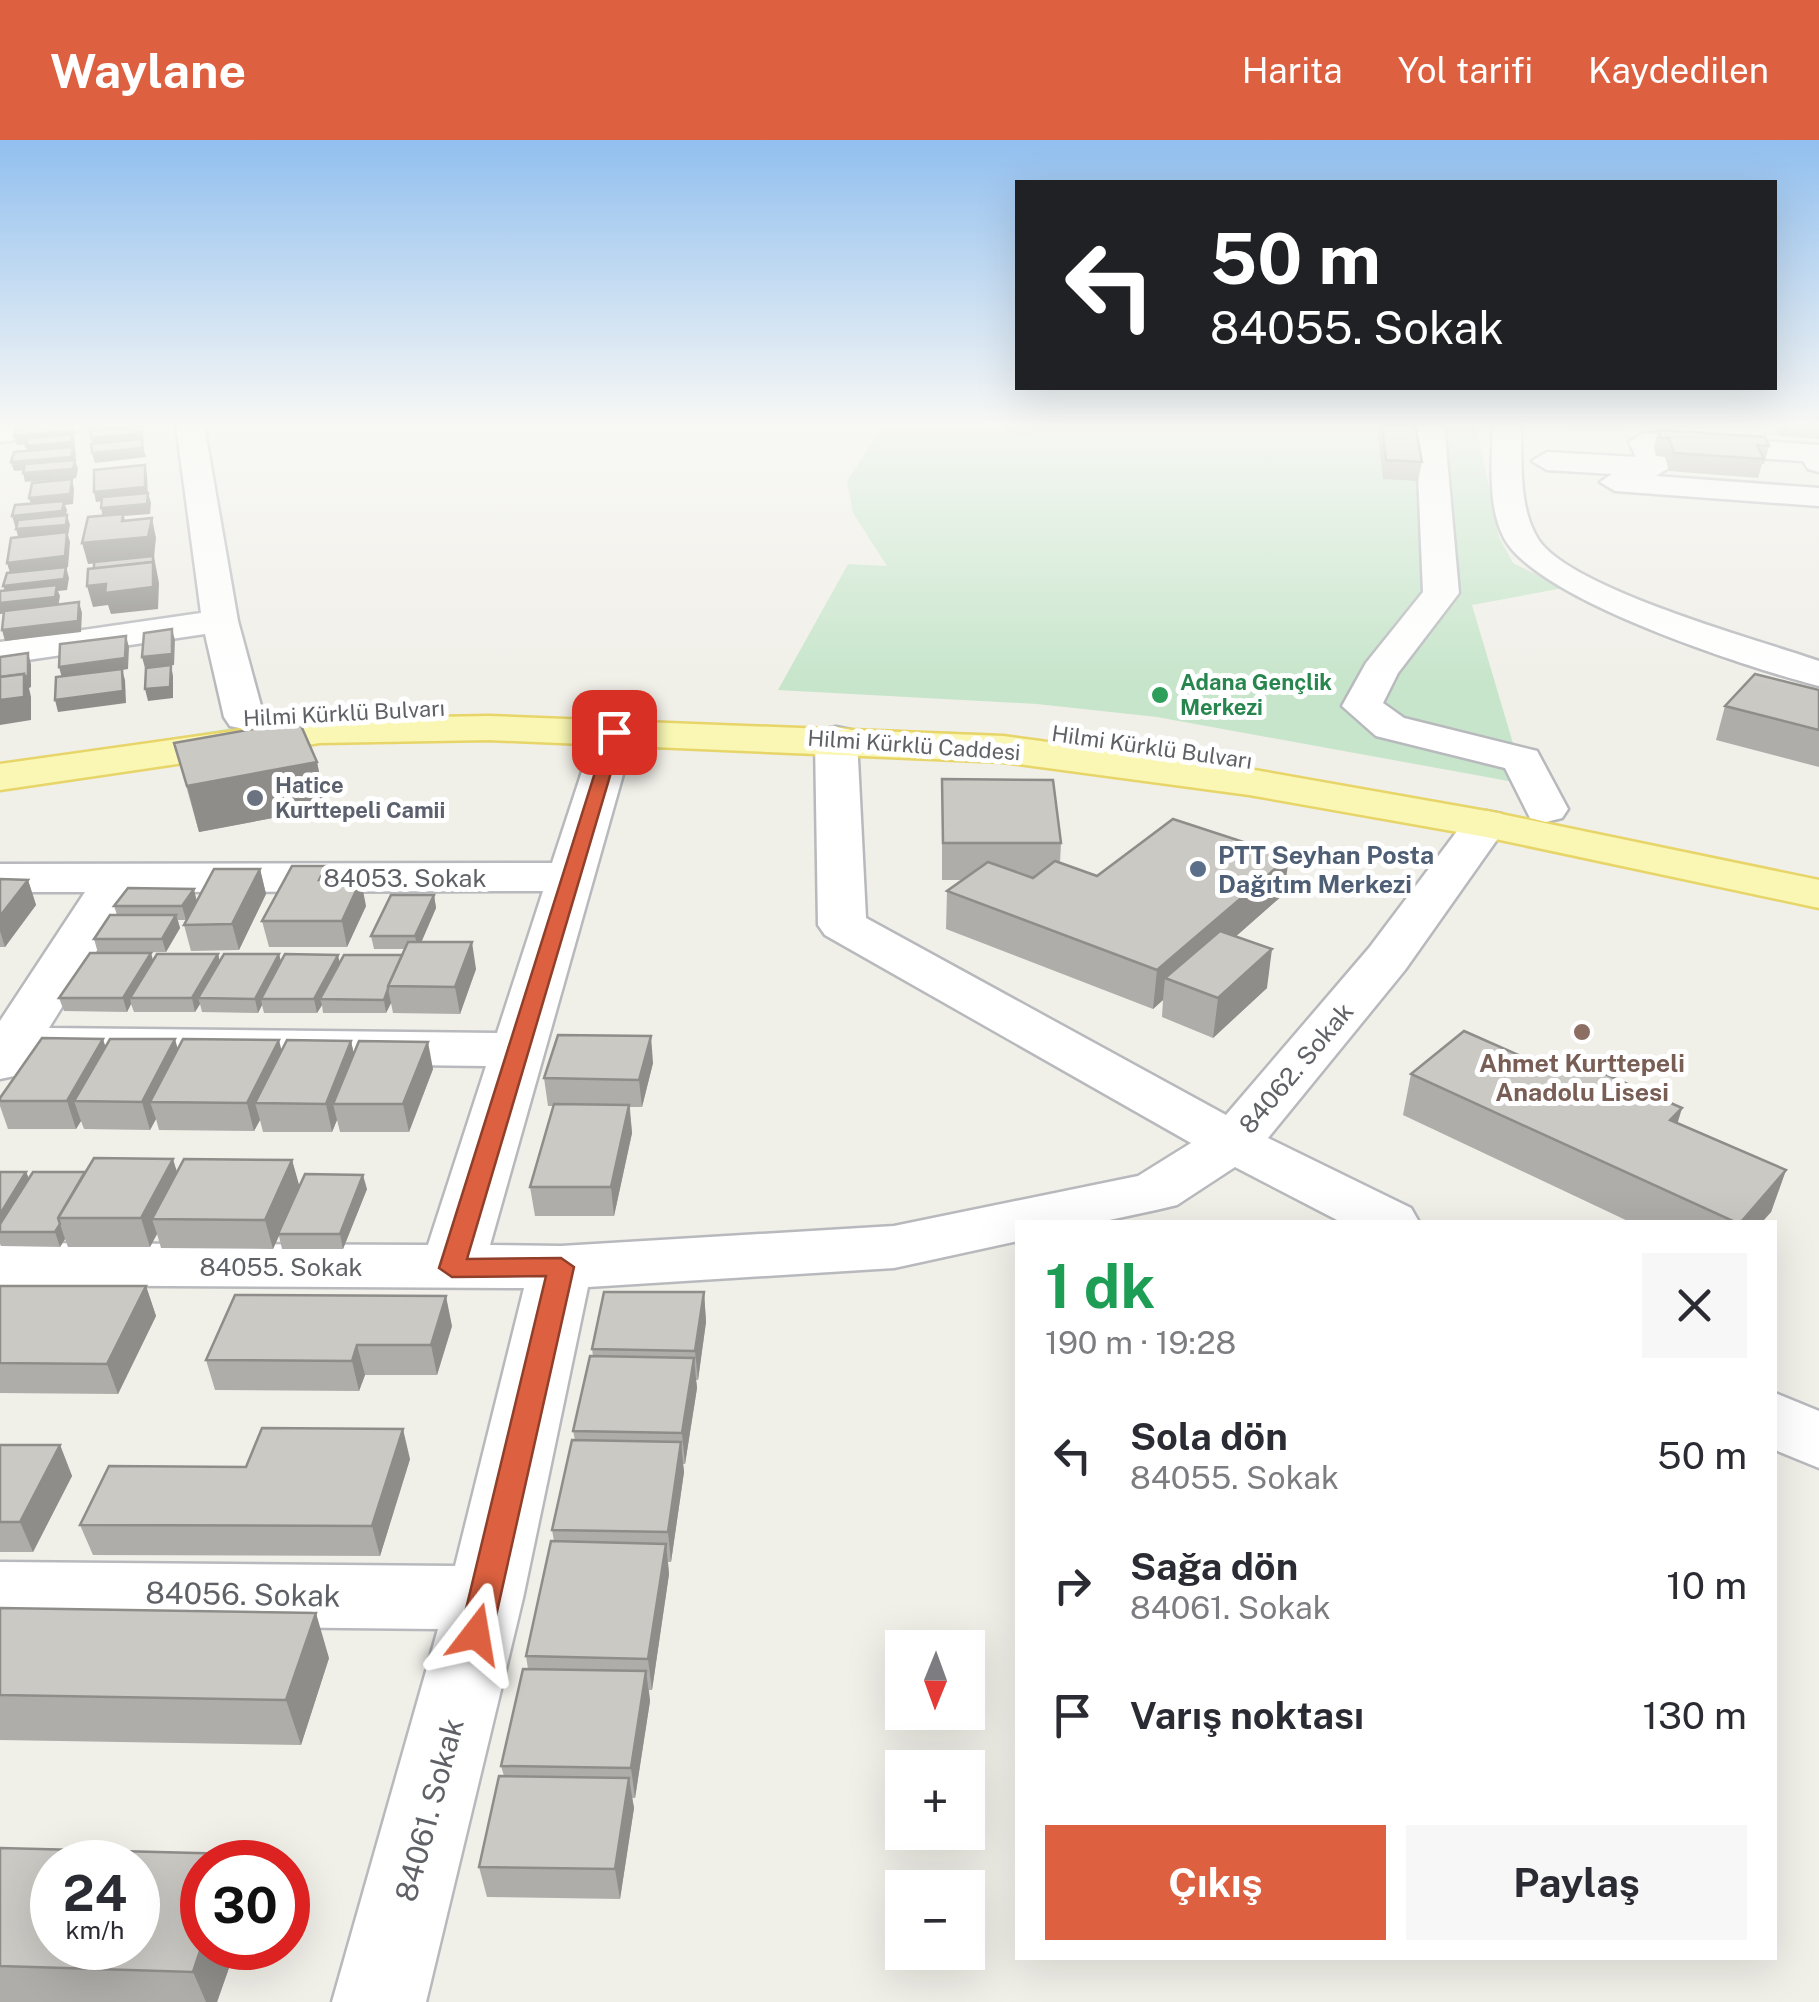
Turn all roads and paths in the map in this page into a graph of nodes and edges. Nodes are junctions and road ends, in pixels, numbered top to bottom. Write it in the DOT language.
graph roads {
  1 [pos="203,512"];
  2 [pos="1435,512"];
  3 [pos="1515,512"];
  4 [pos="220,622"];
  5 [pos="0,653"];
  6 [pos="1819,674"];
  7 [pos="244,717"];
  8 [pos="614,732"];
  9 [pos="836,739"];
  10 [pos="0,756"];
  11 [pos="0,777"];
  12 [pos="1546,808"];
  13 [pos="1486,824"];
  14 [pos="1819,866"];
  15 [pos="569,877"];
  16 [pos="0,878"];
  17 [pos="116,881"];
  18 [pos="1819,894"];
  19 [pos="4,1050"];
  20 [pos="521,1050"];
  21 [pos="1234,1143"];
  22 [pos="1023,1220"];
  23 [pos="1385,1220"];
  24 [pos="1015,1222"];
  25 [pos="0,1264"];
  26 [pos="561,1267"];
  27 [pos="452,1268"];
  28 [pos="1777,1420"];
  29 [pos="1819,1442"];
  30 [pos="0,1593"];
  31 [pos="485,1598"];
  32 [pos="379,2002"];
  1 -- 4 [label="street"];
  2 -- 12 [label="street"];
  3 -- 6 [label="street"];
  4 -- 5 [label="street"];
  4 -- 7 [label="street"];
  7 -- 10 [label="main road, Hilmi Kürklü Bulvarı"];
  7 -- 12 [label="main road, Hilmi Kürklü Bulvarı"];
  8 -- 9 [label="main road, Hilmi Kürklü Caddesi"];
  8 -- 11 [label="main road, Hilmi Kürklü Caddesi"];
  8 -- 15 [label="street"];
  9 -- 13 [label="main road, Hilmi Kürklü Caddesi"];
  9 -- 21 [label="street"];
  12 -- 14 [label="main road, Hilmi Kürklü Bulvarı"];
  13 -- 18 [label="main road, Hilmi Kürklü Caddesi"];
  13 -- 21 [label="street, 84062. Sokak"];
  15 -- 17 [label="street, 84053. Sokak"];
  15 -- 20 [label="street"];
  16 -- 17 [label="street, 84053. Sokak"];
  17 -- 19 [label="street"];
  19 -- 20 [label="street"];
  20 -- 27 [label="street"];
  21 -- 22 [label="street, 84062. Sokak"];
  21 -- 23 [label="street"];
  24 -- 26 [label="street, 84062. Sokak"];
  25 -- 27 [label="street, 84055. Sokak"];
  26 -- 27 [label="street, 84055. Sokak"];
  26 -- 31 [label="street, 84061. Sokak"];
  28 -- 29 [label="street"];
  30 -- 31 [label="street, 84056. Sokak"];
  31 -- 32 [label="street, 84061. Sokak"];
}
